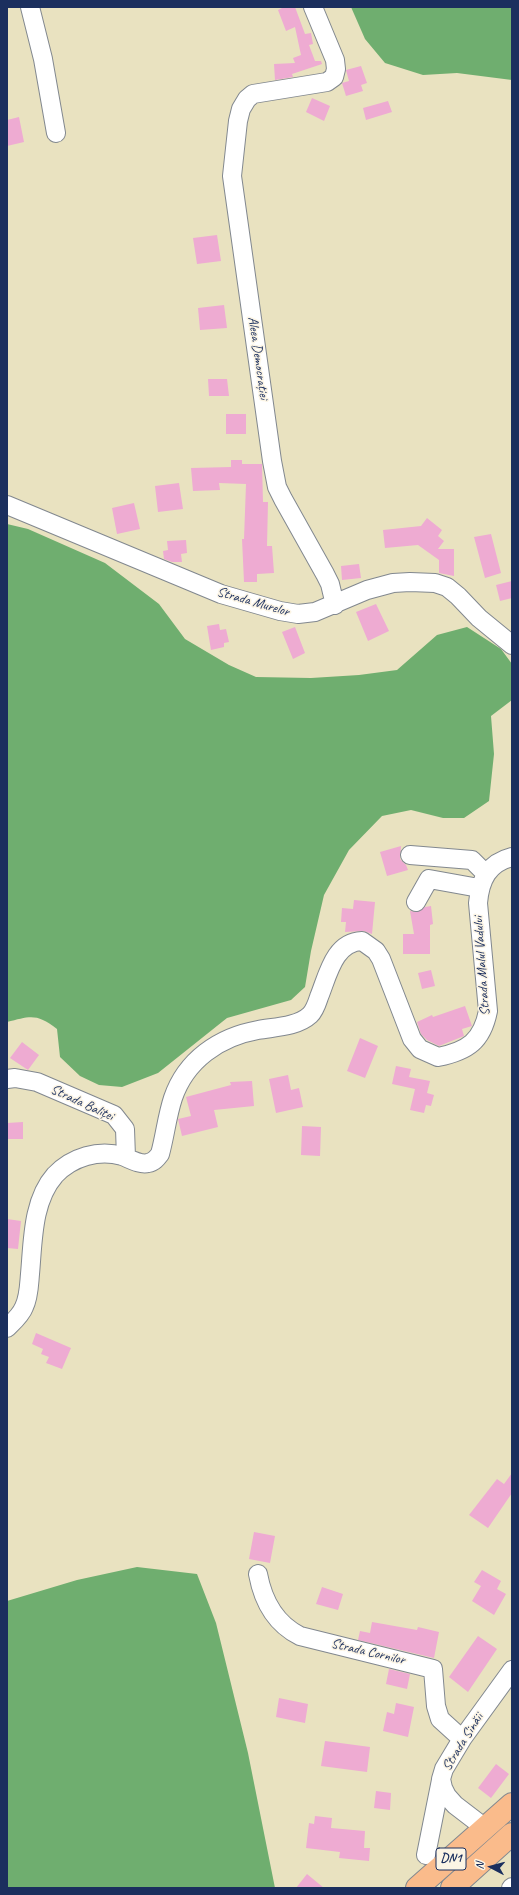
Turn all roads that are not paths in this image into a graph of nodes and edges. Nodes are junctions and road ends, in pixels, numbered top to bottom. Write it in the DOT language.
graph roads {
  1 [pos="30,7"];
  2 [pos="313,7"];
  3 [pos="56,133"];
  4 [pos="7,504"];
  5 [pos="335,605"];
  6 [pos="512,645"];
  7 [pos="410,855"];
  8 [pos="512,857"];
  9 [pos="483,881"];
  10 [pos="416,902"];
  11 [pos="7,1079"];
  12 [pos="126,1158"];
  13 [pos="7,1328"];
  14 [pos="258,1574"];
  15 [pos="512,1670"];
  16 [pos="462,1739"];
  17 [pos="441,1779"];
  18 [pos="512,1804"];
  19 [pos="485,1828"];
  20 [pos="512,1834"];
  21 [pos="512,1852"];
  22 [pos="426,1855"];
  23 [pos="417,1888"];
  24 [pos="452,1888"];
  25 [pos="473,1888"];
  1 -- 3 [label="street"];
  2 -- 5 [label="street, Aleea Democrației"];
  4 -- 5 [label="street, Strada Murelor"];
  5 -- 6 [label="street, Strada Murelor"];
  7 -- 9 [label="street"];
  8 -- 9 [label="street"];
  9 -- 10 [label="street"];
  9 -- 12 [label="street, Strada Malul Vadului"];
  11 -- 12 [label="street, Strada Baliței"];
  12 -- 13 [label="street, Strada Malul Vadului"];
  14 -- 16 [label="street, Strada Cornilor"];
  15 -- 16 [label="street, Strada Sinăii"];
  16 -- 17 [label="street, Strada Sinăii"];
  17 -- 19 [label="street, Strada Sinăii"];
  17 -- 22 [label="street"];
  18 -- 19 [label="highway, DN1"];
  19 -- 23 [label="highway, DN1"];
  20 -- 24 [label="highway, DN1"];
  21 -- 25 [label="highway"];
}
